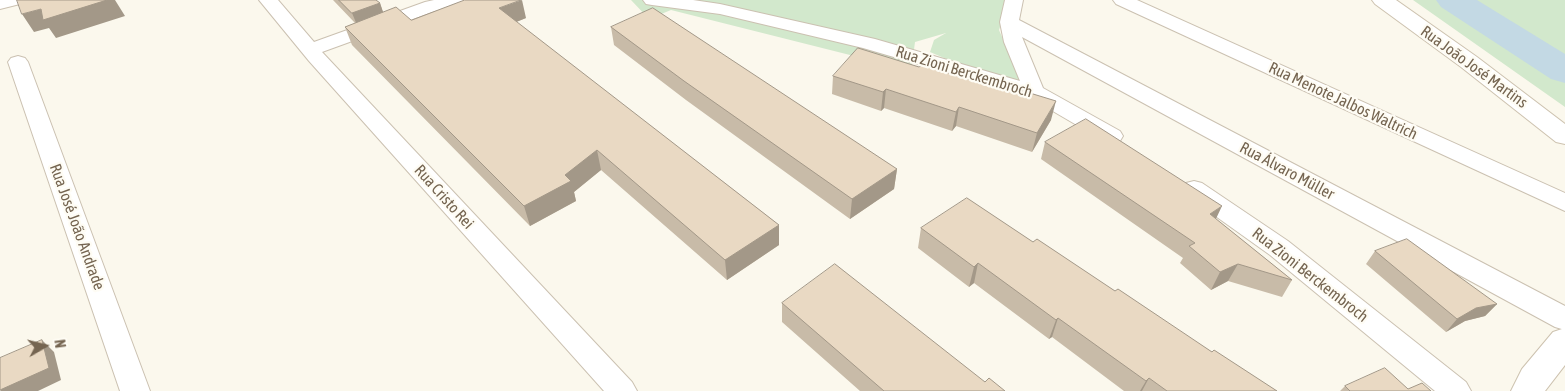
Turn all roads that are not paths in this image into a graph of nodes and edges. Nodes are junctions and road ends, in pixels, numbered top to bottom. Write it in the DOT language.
graph roads {
  1 [pos="14,0"];
  2 [pos="268,0"];
  3 [pos="464,0"];
  4 [pos="652,0"];
  5 [pos="1122,0"];
  6 [pos="1382,0"];
  7 [pos="0,4"];
  8 [pos="1012,11"];
  9 [pos="310,50"];
  10 [pos="18,62"];
  11 [pos="1034,92"];
  12 [pos="1565,136"];
  13 [pos="1127,146"];
  14 [pos="1174,176"];
  15 [pos="1565,203"];
  16 [pos="1565,319"];
  17 [pos="1565,341"];
  18 [pos="135,391"];
  19 [pos="622,391"];
  20 [pos="1456,391"];
  21 [pos="1528,391"];
  1 -- 7 [label="street"];
  2 -- 9 [label="street, Rua Cristo Rei"];
  3 -- 9 [label="street"];
  4 -- 11 [label="street, Rua Zioni Berckembroch"];
  5 -- 15 [label="street, Rua Menote Jalbos Waltrich"];
  6 -- 12 [label="main road, Rua João José Martins"];
  8 -- 11 [label="street"];
  8 -- 16 [label="street, Rua Álvaro Müller"];
  9 -- 19 [label="street, Rua Cristo Rei"];
  10 -- 18 [label="street, Rua José João Andrade"];
  11 -- 13 [label="street, Rua Zioni Berckembroch"];
  14 -- 20 [label="street, Rua Zioni Berckembroch"];
  17 -- 21 [label="main road"];
}
